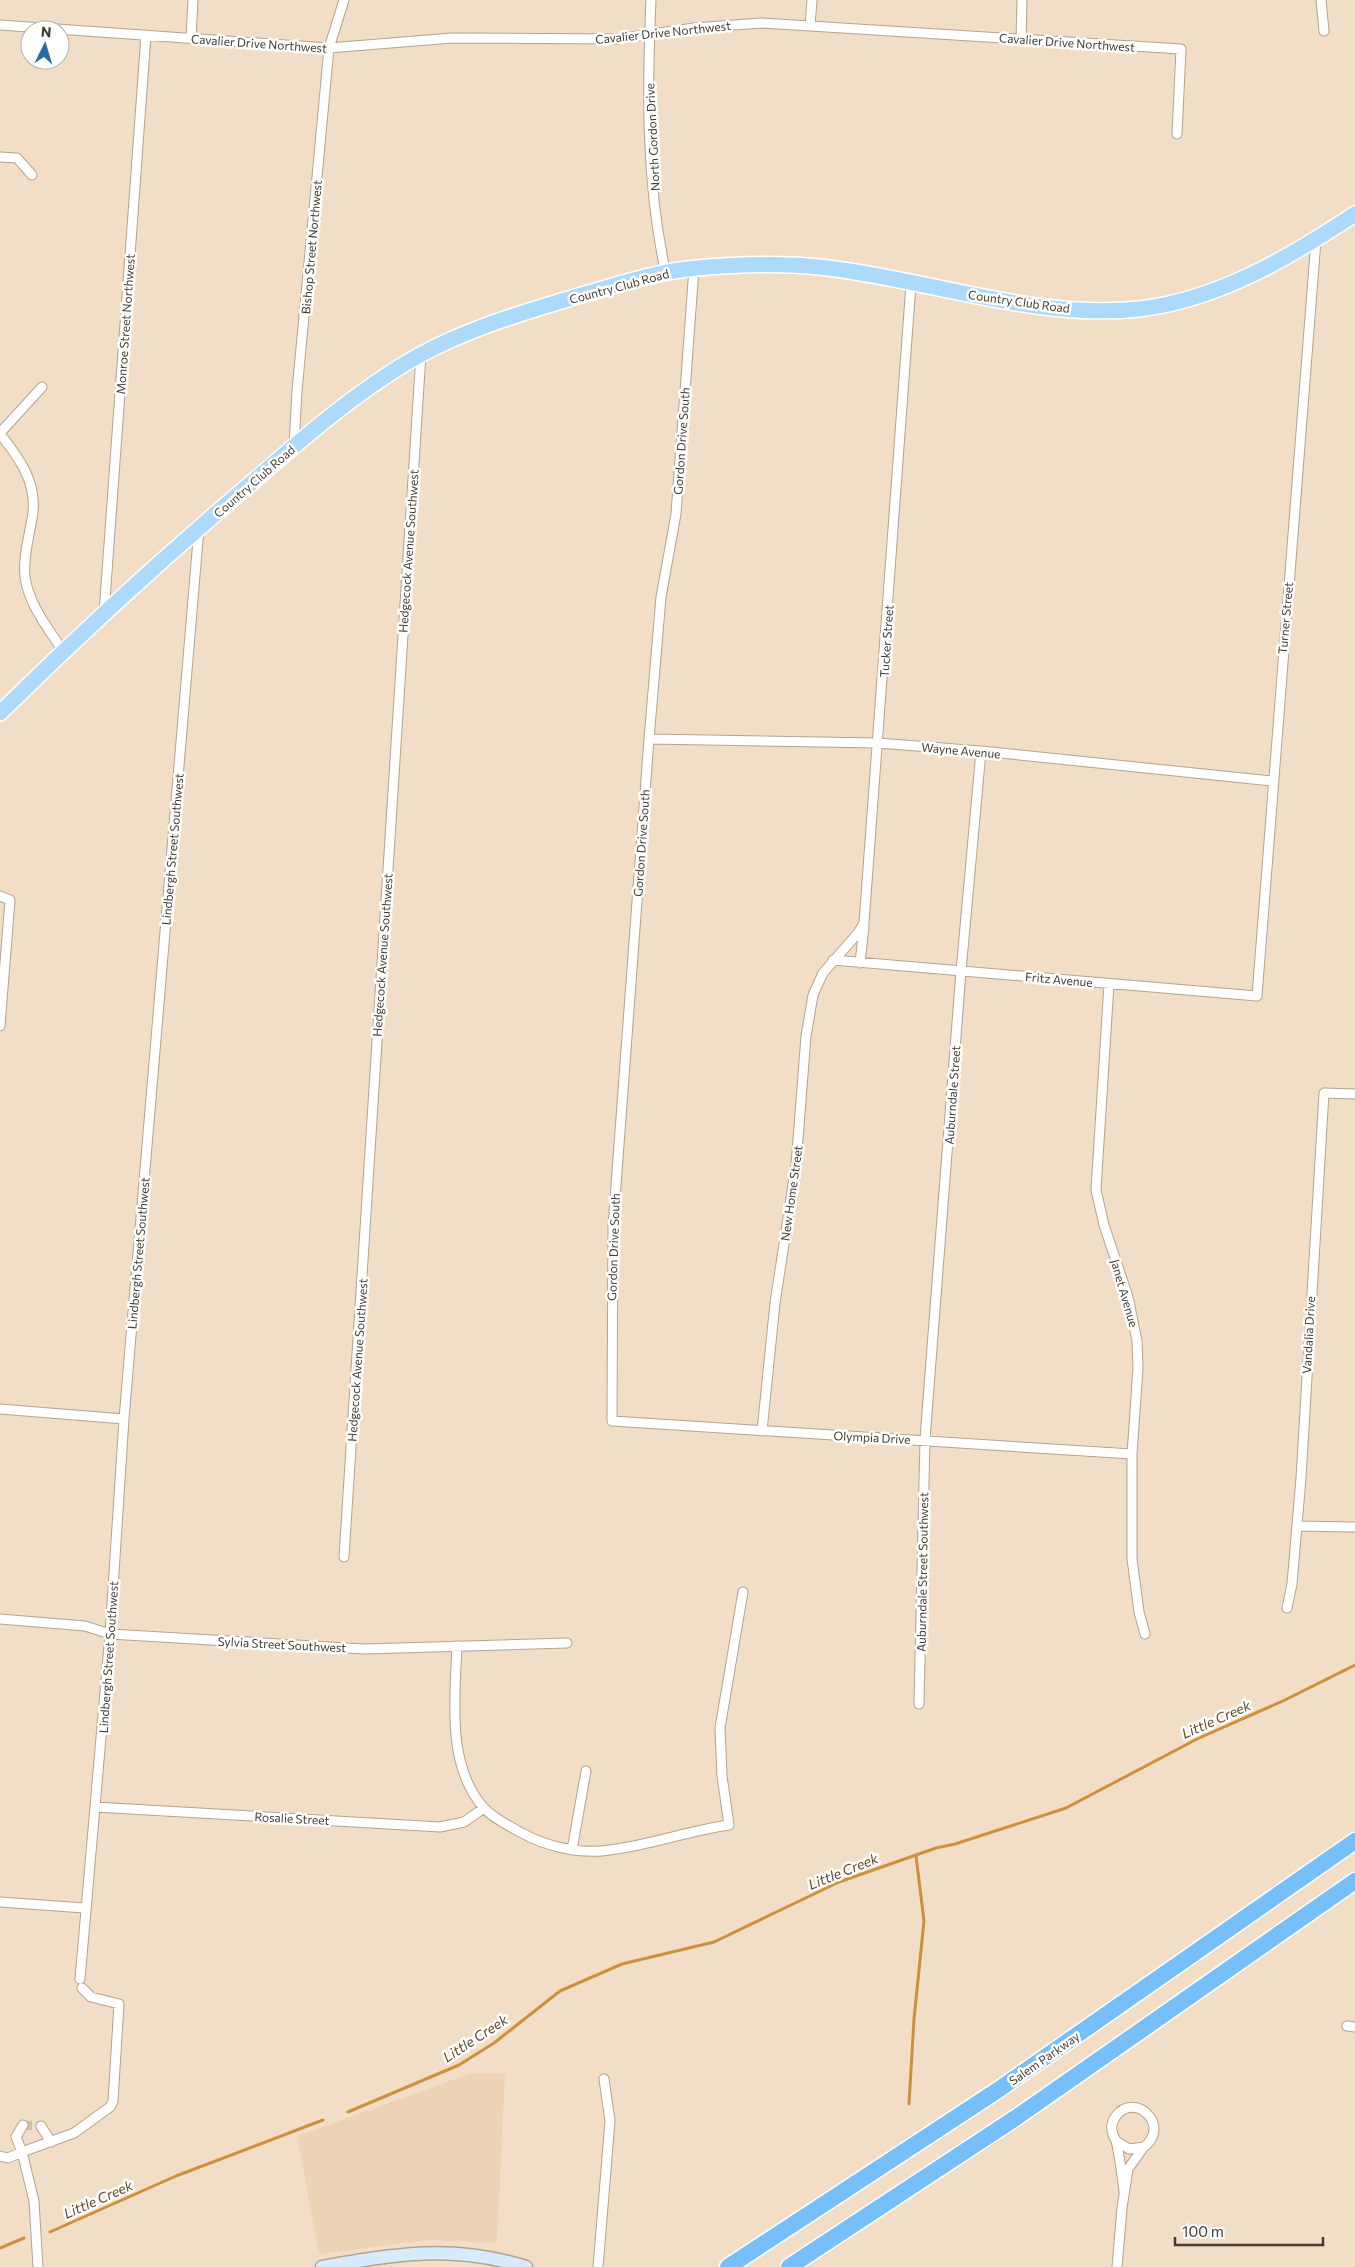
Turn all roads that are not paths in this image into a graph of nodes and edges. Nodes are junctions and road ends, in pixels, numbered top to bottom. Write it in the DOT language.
graph roads {
  1 [pos="193,0"];
  2 [pos="344,0"];
  3 [pos="651,0"];
  4 [pos="812,0"];
  5 [pos="1022,0"];
  6 [pos="1320,0"];
  7 [pos="0,25"];
  8 [pos="810,26"];
  9 [pos="1324,31"];
  10 [pos="650,34"];
  11 [pos="146,35"];
  12 [pos="191,38"];
  13 [pos="1022,39"];
  14 [pos="330,48"];
  15 [pos="1177,134"];
  16 [pos="0,157"];
  17 [pos="32,174"];
  18 [pos="1355,214"];
  19 [pos="1316,240"];
  20 [pos="694,268"];
  21 [pos="666,274"];
  22 [pos="911,284"];
  23 [pos="421,354"];
  24 [pos="42,387"];
  25 [pos="0,433"];
  26 [pos="294,445"];
  27 [pos="199,528"];
  28 [pos="104,614"];
  29 [pos="63,651"];
  30 [pos="0,713"];
  31 [pos="649,740"];
  32 [pos="878,743"];
  33 [pos="981,751"];
  34 [pos="1272,781"];
  35 [pos="0,896"];
  36 [pos="864,923"];
  37 [pos="833,960"];
  38 [pos="860,963"];
  39 [pos="961,971"];
  40 [pos="1109,984"];
  41 [pos="1257,996"];
  42 [pos="0,1026"];
  43 [pos="1355,1094"];
  44 [pos="0,1409"];
  45 [pos="124,1419"];
  46 [pos="612,1421"];
  47 [pos="762,1431"];
  48 [pos="925,1439"];
  49 [pos="1132,1454"];
  50 [pos="1297,1526"];
  51 [pos="1355,1527"];
  52 [pos="344,1557"];
  53 [pos="743,1592"];
  54 [pos="1287,1608"];
  55 [pos="0,1619"];
  56 [pos="110,1634"];
  57 [pos="1145,1634"];
  58 [pos="567,1643"];
  59 [pos="457,1646"];
  60 [pos="919,1704"];
  61 [pos="586,1771"];
  62 [pos="95,1807"];
  63 [pos="484,1808"];
  64 [pos="1355,1841"];
  65 [pos="572,1850"];
  66 [pos="1355,1881"];
  67 [pos="0,1902"];
  68 [pos="84,1908"];
  69 [pos="80,1979"];
  70 [pos="82,1988"];
  71 [pos="604,2079"];
  72 [pos="23,2125"];
  73 [pos="41,2126"];
  74 [pos="1116,2141"];
  75 [pos="51,2142"];
  76 [pos="1144,2146"];
  77 [pos="22,2152"];
  78 [pos="0,2156"];
  79 [pos="1124,2192"];
  80 [pos="38,2267"];
  81 [pos="322,2267"];
  82 [pos="526,2267"];
  83 [pos="598,2267"];
  84 [pos="728,2267"];
  85 [pos="789,2267"];
  86 [pos="1117,2267"];
  1 -- 12 [label="street"];
  2 -- 14 [label="street, Bishop Street Northwest"];
  3 -- 10 [label="street, North Gordon Drive"];
  4 -- 8 [label="street"];
  5 -- 13 [label="street"];
  6 -- 9 [label="street"];
  7 -- 11 [label="street, Cavalier Drive Northwest"];
  8 -- 10 [label="street, Cavalier Drive Northwest"];
  8 -- 13 [label="street, Cavalier Drive Northwest"];
  10 -- 14 [label="street, Cavalier Drive Northwest"];
  10 -- 21 [label="street, North Gordon Drive"];
  11 -- 12 [label="street, Cavalier Drive Northwest"];
  11 -- 28 [label="street, Monroe Street Northwest"];
  12 -- 14 [label="street, Cavalier Drive Northwest"];
  13 -- 15 [label="street, Cavalier Drive Northwest"];
  14 -- 26 [label="street, Bishop Street Northwest"];
  16 -- 17 [label="street"];
  18 -- 19 [label="main road, Country Club Road"];
  19 -- 22 [label="main road, Country Club Road"];
  19 -- 34 [label="street, Turner Street"];
  20 -- 21 [label="main road, Country Club Road"];
  20 -- 22 [label="main road, Country Club Road"];
  20 -- 31 [label="street, Gordon Drive South"];
  21 -- 23 [label="main road, Country Club Road"];
  22 -- 32 [label="street, Tucker Street"];
  23 -- 26 [label="main road, Country Club Road"];
  23 -- 52 [label="street, Hedgecock Avenue Southwest"];
  24 -- 25 [label="street"];
  25 -- 29 [label="street"];
  26 -- 27 [label="main road, Country Club Road"];
  27 -- 28 [label="main road, Country Club Road"];
  27 -- 45 [label="street, Lindbergh Street Southwest"];
  28 -- 29 [label="main road, Country Club Road"];
  29 -- 30 [label="main road, Country Club Road"];
  31 -- 32 [label="street, Wayne Avenue"];
  31 -- 46 [label="street, Gordon Drive South"];
  32 -- 33 [label="street, Wayne Avenue"];
  32 -- 36 [label="street, Tucker Street"];
  33 -- 34 [label="street, Wayne Avenue"];
  33 -- 39 [label="street, Auburndale Street"];
  34 -- 41 [label="street, Turner Street"];
  35 -- 42 [label="street"];
  36 -- 37 [label="street"];
  36 -- 38 [label="street, Tucker Street"];
  37 -- 38 [label="street"];
  37 -- 47 [label="street, New Home Street"];
  38 -- 39 [label="street, Fritz Avenue"];
  39 -- 40 [label="street, Fritz Avenue"];
  39 -- 48 [label="street, Auburndale Street"];
  40 -- 41 [label="street, Fritz Avenue"];
  40 -- 49 [label="street, Janet Avenue"];
  43 -- 50 [label="street, Vandalia Drive"];
  44 -- 45 [label="street"];
  45 -- 56 [label="street, Lindbergh Street Southwest"];
  46 -- 47 [label="street, Olympia Drive"];
  47 -- 48 [label="street, Olympia Drive"];
  48 -- 49 [label="street, Olympia Drive"];
  48 -- 60 [label="street, Auburndale Street Southwest"];
  49 -- 57 [label="street, Janet Avenue"];
  50 -- 51 [label="street"];
  50 -- 54 [label="street, Vandalia Drive"];
  53 -- 65 [label="street"];
  55 -- 56 [label="street, Sylvia Street Southwest"];
  56 -- 59 [label="street, Sylvia Street Southwest"];
  56 -- 62 [label="street, Lindbergh Street Southwest"];
  58 -- 59 [label="street, Sylvia Street Southwest"];
  59 -- 63 [label="street"];
  61 -- 65 [label="street"];
  62 -- 63 [label="street, Rosalie Street"];
  62 -- 68 [label="street, Lindbergh Street Southwest"];
  63 -- 65 [label="street"];
  64 -- 84 [label="highway, Salem Parkway"];
  66 -- 85 [label="highway"];
  67 -- 68 [label="street"];
  68 -- 69 [label="street, Lindbergh Street Southwest"];
  70 -- 75 [label="street"];
  71 -- 83 [label="street"];
  72 -- 77 [label="street"];
  73 -- 75 [label="street"];
  74 -- 76 [label="street"];
  74 -- 76 [label="street"];
  74 -- 79 [label="street"];
  75 -- 77 [label="street"];
  76 -- 79 [label="street"];
  77 -- 78 [label="street"];
  77 -- 80 [label="street"];
  79 -- 86 [label="street"];
  81 -- 82 [label="street"];
}
